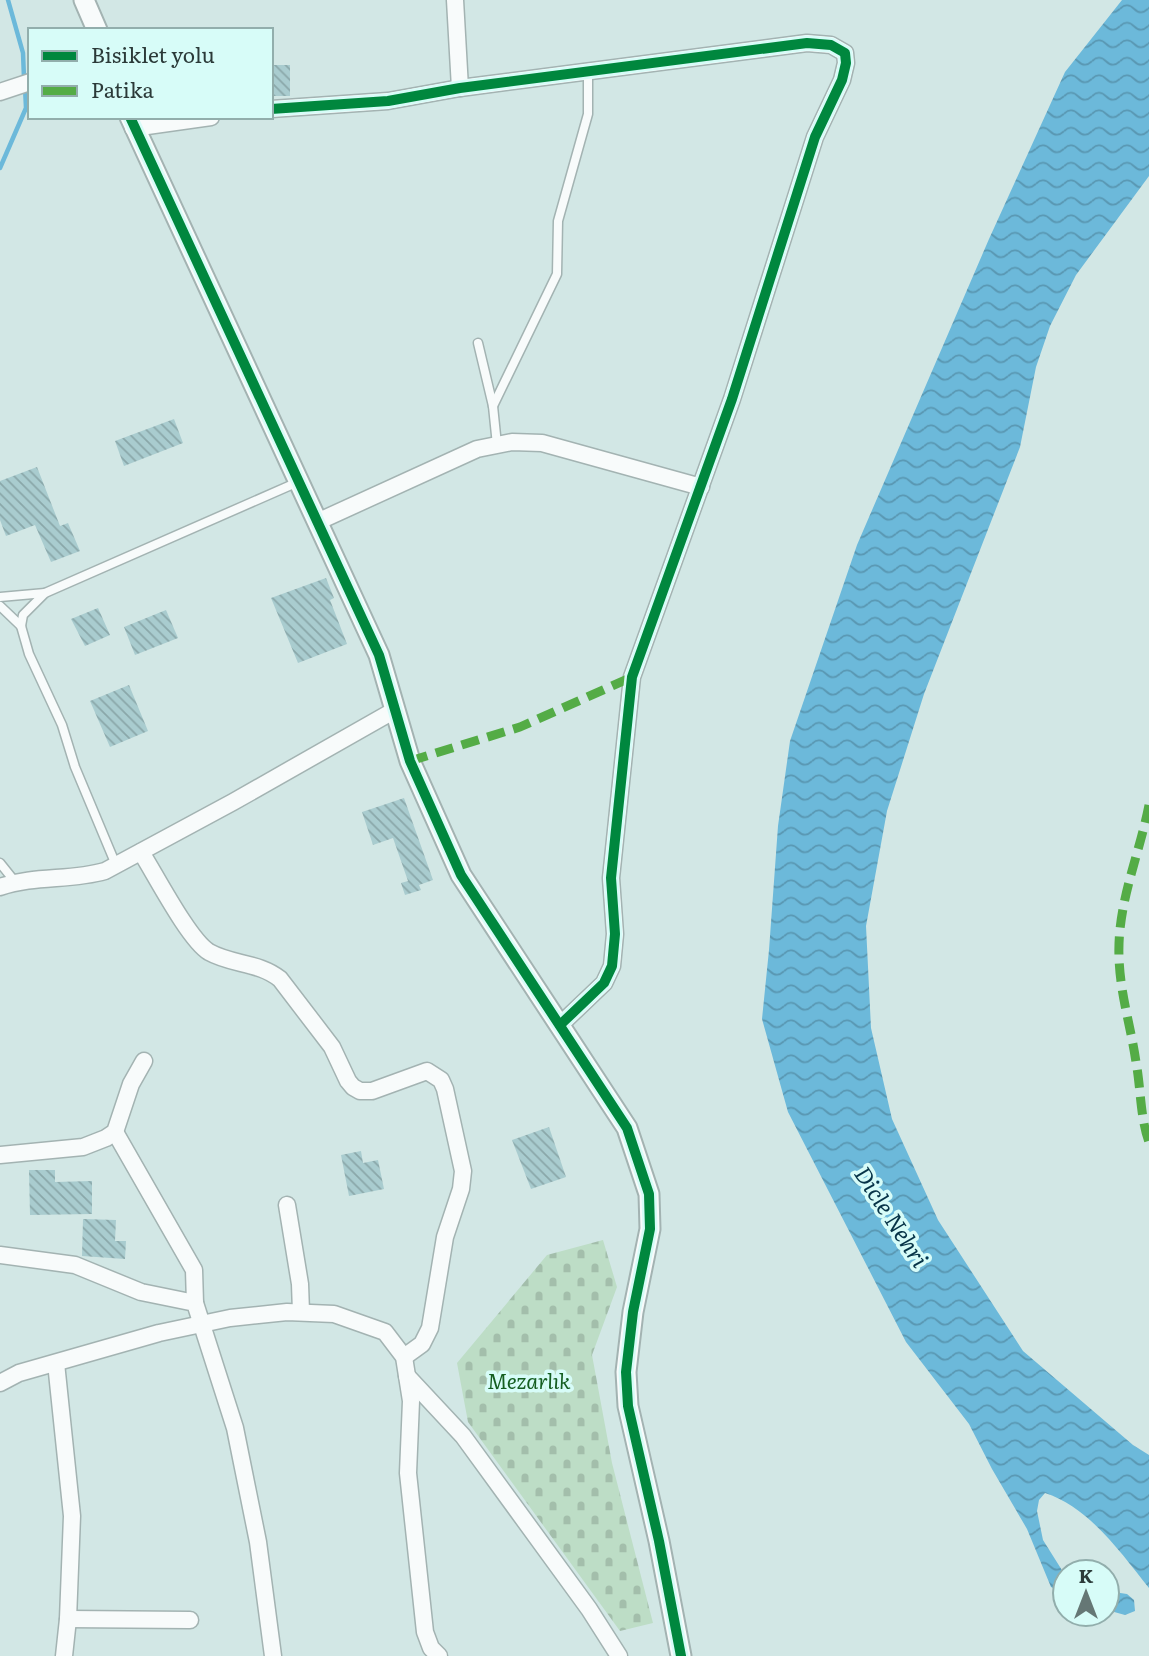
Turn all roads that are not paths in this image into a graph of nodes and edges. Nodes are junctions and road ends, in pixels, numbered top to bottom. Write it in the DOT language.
graph roads {
  1 [pos="84,0"];
  2 [pos="456,0"];
  3 [pos="96,28"];
  4 [pos="588,72"];
  5 [pos="28,83"];
  6 [pos="460,88"];
  7 [pos="0,92"];
  8 [pos="273,109"];
  9 [pos="179,119"];
  10 [pos="131,122"];
  11 [pos="478,343"];
  12 [pos="494,405"];
  13 [pos="497,445"];
  14 [pos="298,482"];
  15 [pos="701,487"];
  16 [pos="317,522"];
  17 [pos="45,593"];
  18 [pos="0,597"];
  19 [pos="0,606"];
  20 [pos="21,626"];
  21 [pos="395,710"];
  22 [pos="141,852"];
  23 [pos="0,863"];
  24 [pos="116,865"];
  25 [pos="8,885"];
  26 [pos="560,1025"];
  27 [pos="144,1061"];
  28 [pos="115,1132"];
  29 [pos="0,1155"];
  30 [pos="287,1205"];
  31 [pos="0,1255"];
  32 [pos="195,1303"];
  33 [pos="301,1312"];
  34 [pos="201,1324"];
  35 [pos="404,1357"];
  36 [pos="56,1363"];
  37 [pos="407,1376"];
  38 [pos="0,1383"];
  39 [pos="68,1619"];
  40 [pos="190,1620"];
  41 [pos="64,1656"];
  42 [pos="273,1656"];
  43 [pos="439,1656"];
  44 [pos="619,1656"];
  45 [pos="681,1656"];
  1 -- 3 [label="street"];
  2 -- 6 [label="street"];
  4 -- 6 [label="street"];
  4 -- 12 [label="lane"];
  4 -- 15 [label="street"];
  5 -- 7 [label="street"];
  6 -- 8 [label="street"];
  9 -- 10 [label="street"];
  10 -- 14 [label="street"];
  11 -- 12 [label="lane"];
  12 -- 13 [label="lane"];
  13 -- 15 [label="street"];
  13 -- 16 [label="street"];
  14 -- 16 [label="street"];
  14 -- 17 [label="lane"];
  15 -- 26 [label="street"];
  16 -- 21 [label="street"];
  17 -- 18 [label="lane"];
  17 -- 20 [label="lane"];
  19 -- 20 [label="lane"];
  20 -- 24 [label="lane"];
  21 -- 22 [label="street"];
  21 -- 26 [label="street"];
  22 -- 24 [label="street"];
  22 -- 35 [label="street"];
  23 -- 25 [label="lane"];
  24 -- 25 [label="street"];
  26 -- 45 [label="street"];
  27 -- 28 [label="street"];
  28 -- 29 [label="street"];
  28 -- 32 [label="street"];
  30 -- 33 [label="street"];
  31 -- 32 [label="street"];
  32 -- 34 [label="street"];
  33 -- 34 [label="street"];
  33 -- 35 [label="street"];
  34 -- 36 [label="street"];
  34 -- 42 [label="street"];
  35 -- 37 [label="street"];
  36 -- 38 [label="street"];
  36 -- 39 [label="street"];
  37 -- 43 [label="street"];
  37 -- 44 [label="street"];
  39 -- 40 [label="street"];
  39 -- 41 [label="street"];
}
